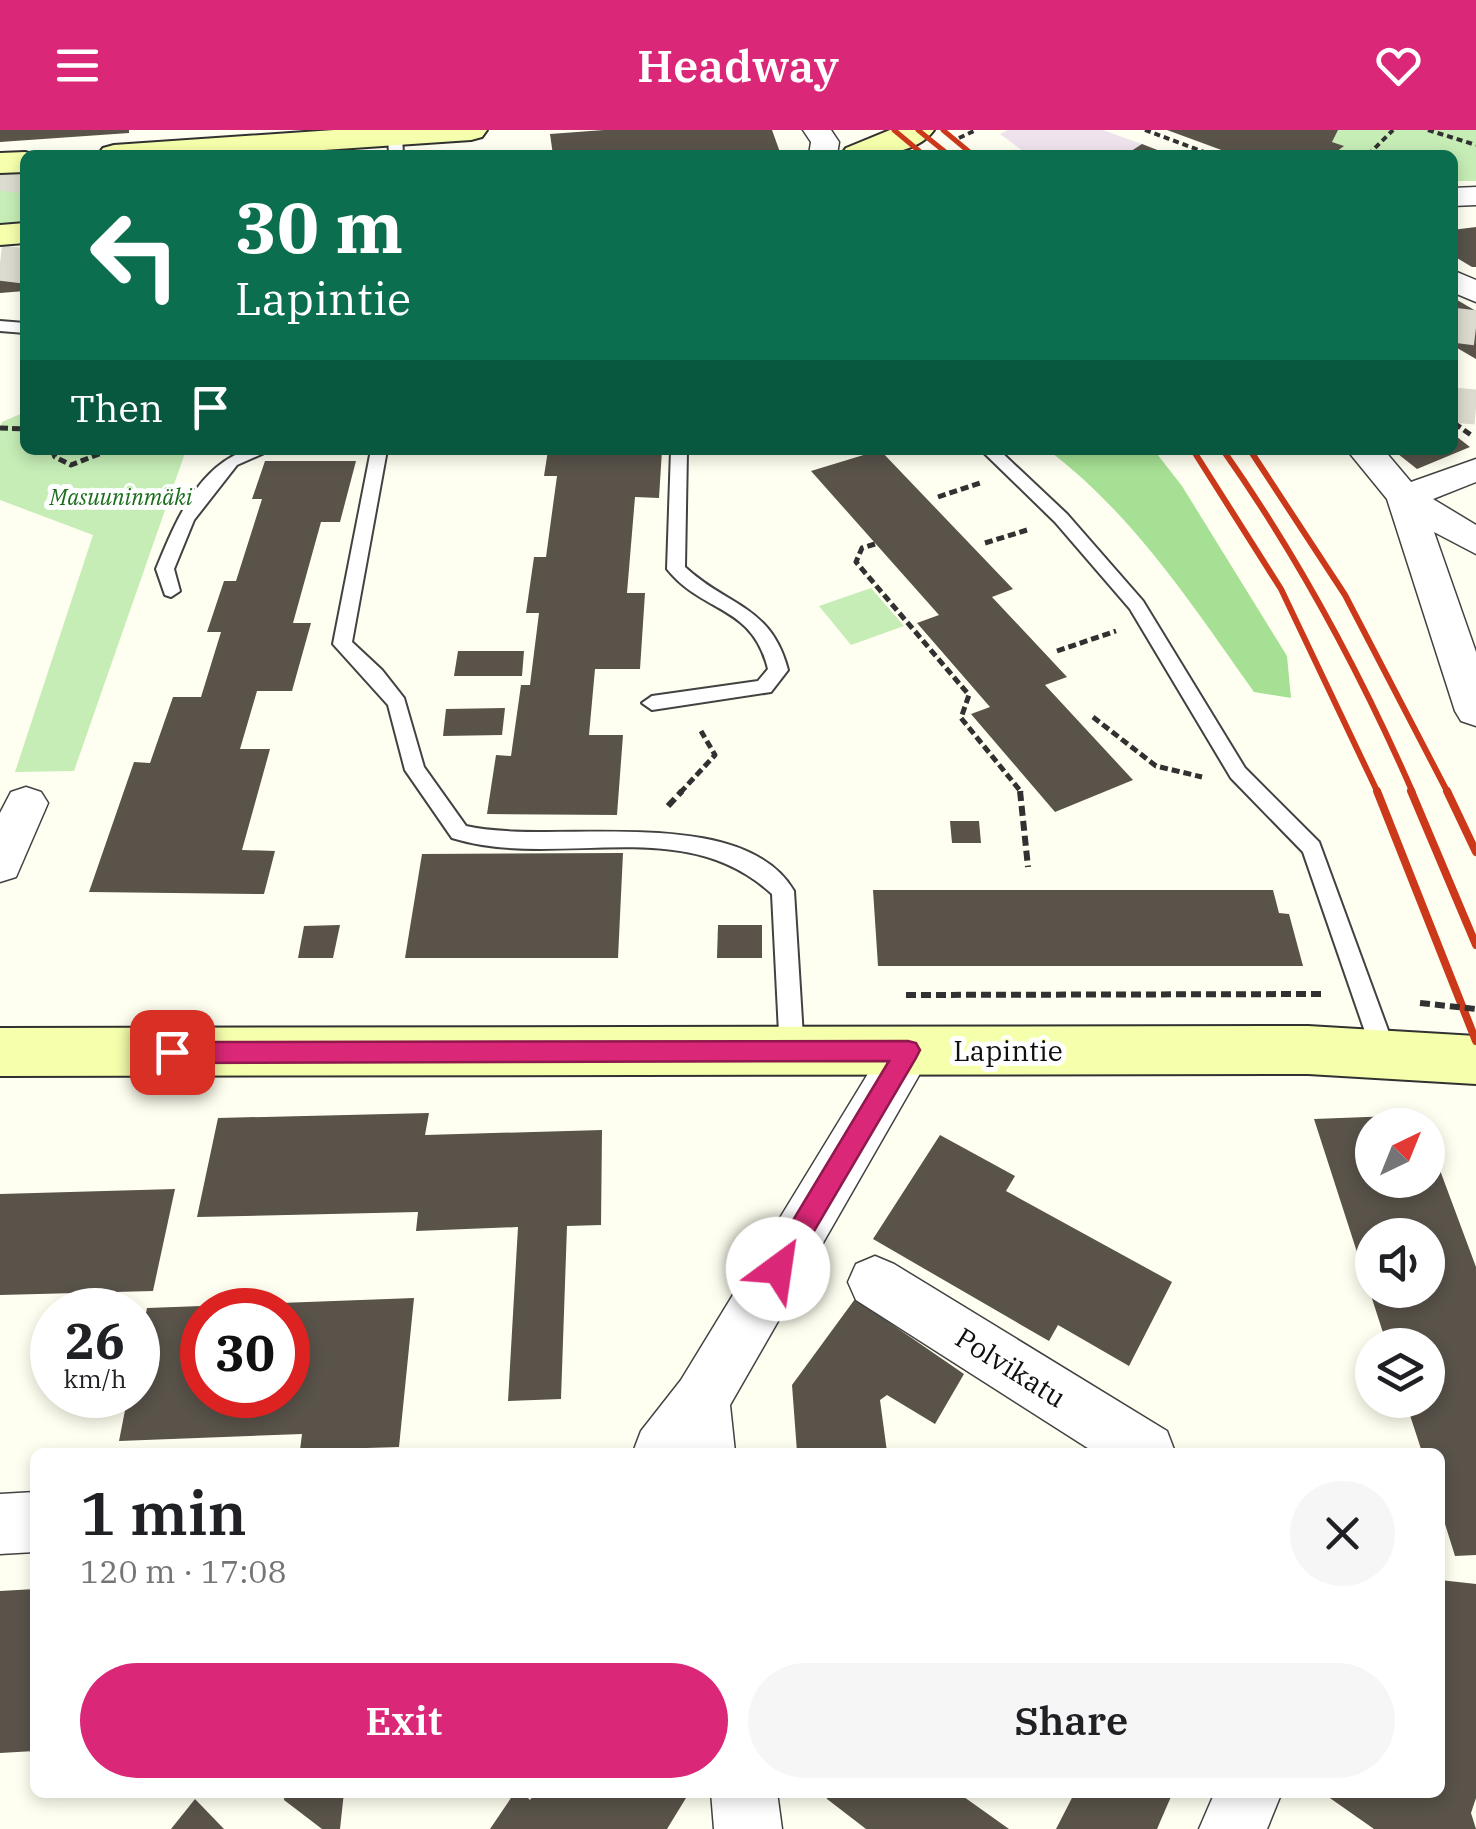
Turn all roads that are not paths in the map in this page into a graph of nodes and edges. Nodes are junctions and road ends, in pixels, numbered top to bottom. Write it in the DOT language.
graph roads {
  1 [pos="471,130"];
  2 [pos="918,130"];
  3 [pos="395,145"];
  4 [pos="254,150"];
  5 [pos="869,150"];
  6 [pos="247,455"];
  7 [pos="378,455"];
  8 [pos="678,455"];
  9 [pos="995,455"];
  10 [pos="1370,455"];
  11 [pos="1476,470"];
  12 [pos="1404,498"];
  13 [pos="1476,542"];
  14 [pos="171,591"];
  15 [pos="652,703"];
  16 [pos="1476,711"];
  17 [pos="13,799"];
  18 [pos="0,865"];
  19 [pos="908,1050"];
  20 [pos="0,1052"];
  21 [pos="1384,1052"];
  22 [pos="792,1053"];
  23 [pos="1458,1058"];
  24 [pos="875,1282"];
  25 [pos="704,1426"];
  26 [pos="668,1448"];
  27 [pos="1140,1448"];
  28 [pos="30,1522"];
  29 [pos="0,1524"];
  30 [pos="745,1798"];
  31 [pos="1246,1798"];
  32 [pos="748,1829"];
  33 [pos="1233,1829"];
  1 -- 3 [label="main road"];
  2 -- 5 [label="main road"];
  3 -- 4 [label="main road"];
  6 -- 14 [label="lane"];
  7 -- 22 [label="lane"];
  8 -- 15 [label="lane"];
  9 -- 21 [label="lane"];
  10 -- 12 [label="street"];
  11 -- 12 [label="street"];
  12 -- 13 [label="street"];
  12 -- 16 [label="street"];
  17 -- 18 [label="street"];
  19 -- 21 [label="main road, Lapintie"];
  19 -- 22 [label="main road, Lapintie"];
  19 -- 25 [label="street"];
  20 -- 22 [label="main road, Lapintie"];
  21 -- 23 [label="main road, Lapintie"];
  24 -- 27 [label="street, Polvikatu"];
  25 -- 26 [label="street"];
  28 -- 29 [label="street"];
  30 -- 32 [label="street"];
  31 -- 33 [label="street"];
}
